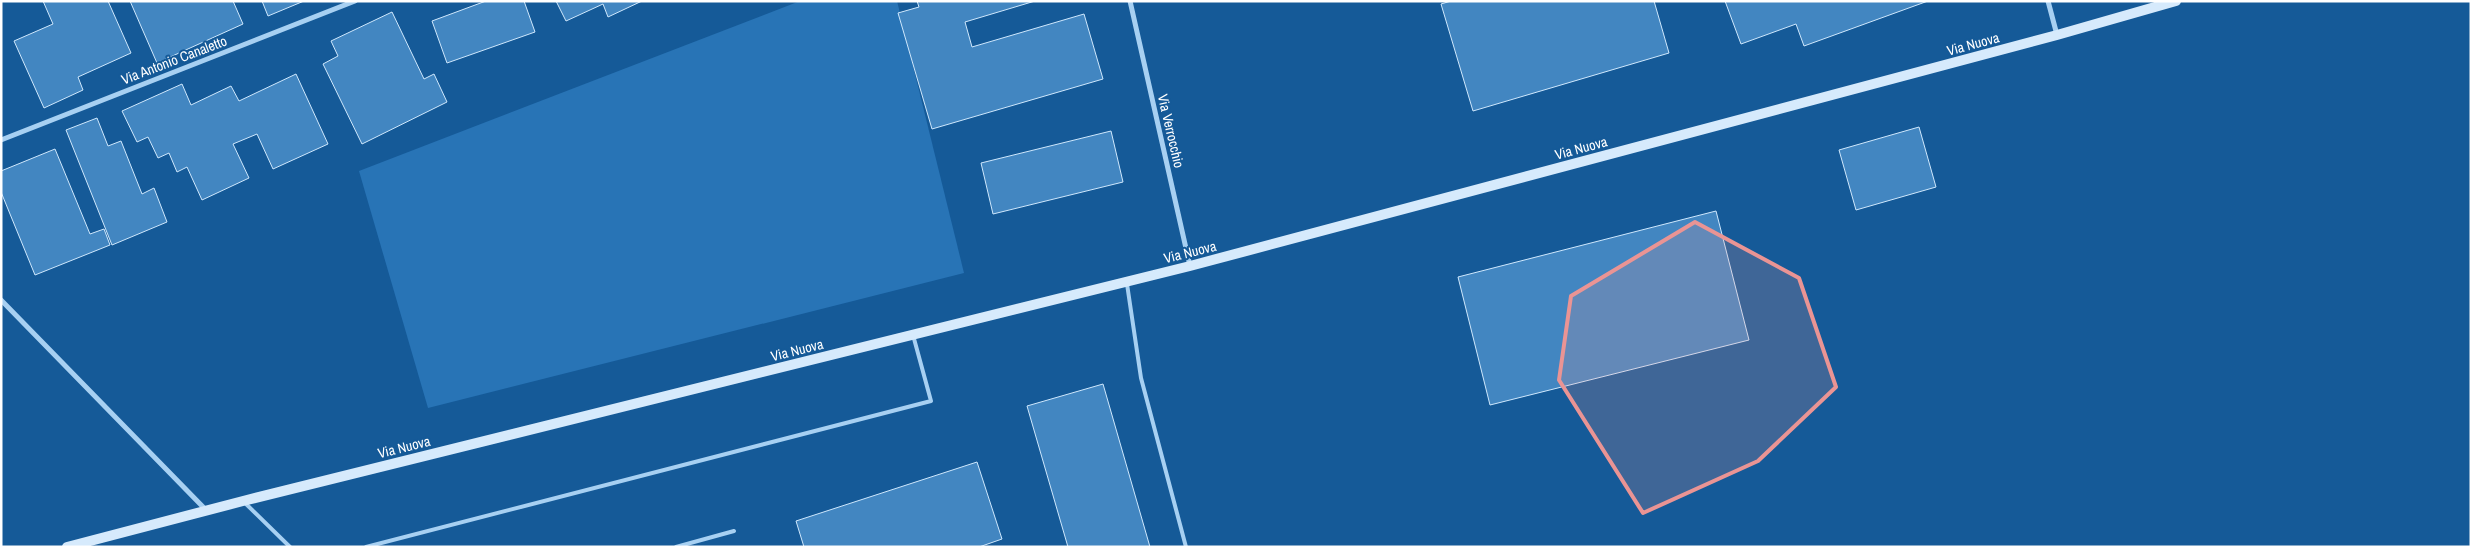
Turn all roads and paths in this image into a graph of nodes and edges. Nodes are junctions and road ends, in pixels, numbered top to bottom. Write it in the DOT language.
graph roads {
  1 [pos="355,1"];
  2 [pos="1130,1"];
  3 [pos="2048,1"];
  4 [pos="2176,1"];
  5 [pos="2057,35"];
  6 [pos="1,140"];
  7 [pos="1190,266"];
  8 [pos="1126,282"];
  9 [pos="1,300"];
  10 [pos="913,335"];
  11 [pos="243,501"];
  12 [pos="206,510"];
  13 [pos="734,531"];
  14 [pos="67,547"];
  15 [pos="290,547"];
  16 [pos="366,547"];
  17 [pos="676,547"];
  18 [pos="1186,547"];
  1 -- 6 [label="street, Via Antonio Canaletto"];
  2 -- 7 [label="street, Via Verrocchio"];
  3 -- 5 [label="street"];
  4 -- 5 [label="main road, Via Nuova"];
  5 -- 7 [label="main road, Via Nuova"];
  7 -- 8 [label="main road, Via Nuova"];
  8 -- 10 [label="main road, Via Nuova"];
  8 -- 18 [label="lane"];
  9 -- 12 [label="street"];
  10 -- 11 [label="main road, Via Nuova"];
  10 -- 16 [label="lane"];
  11 -- 12 [label="main road, Via Nuova"];
  11 -- 15 [label="lane"];
  12 -- 14 [label="main road, Via Nuova"];
  13 -- 17 [label="lane"];
}
